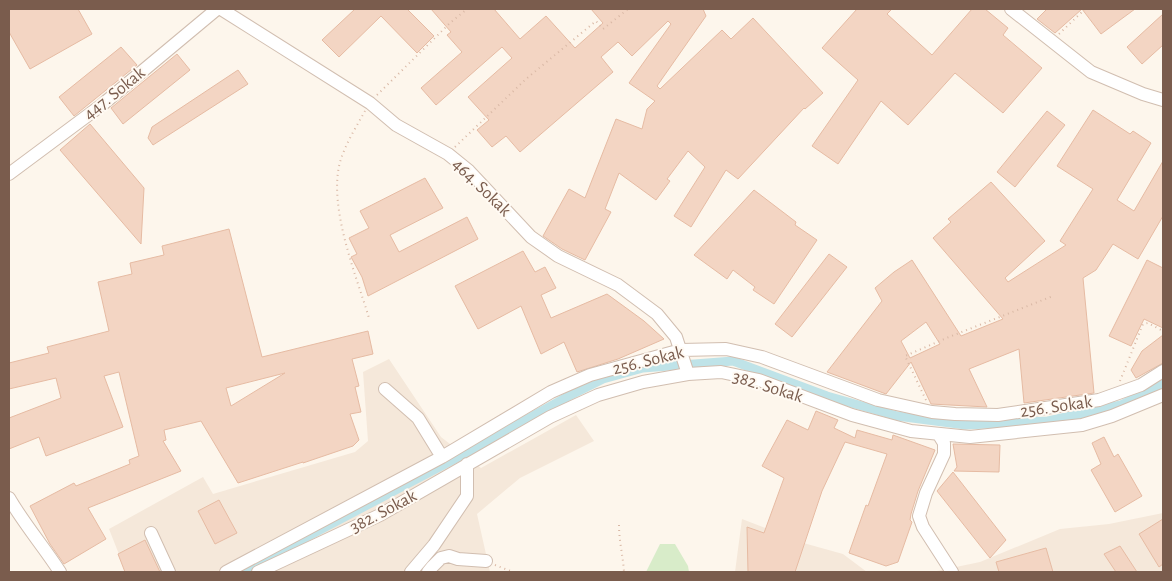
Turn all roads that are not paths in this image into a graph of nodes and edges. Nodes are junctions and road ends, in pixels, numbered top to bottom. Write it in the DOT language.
graph roads {
  1 [pos="217,9"];
  2 [pos="221,9"];
  3 [pos="1011,9"];
  4 [pos="1163,100"];
  5 [pos="9,174"];
  6 [pos="682,353"];
  7 [pos="1163,371"];
  8 [pos="687,373"];
  9 [pos="385,389"];
  10 [pos="1163,396"];
  11 [pos="939,435"];
  12 [pos="442,457"];
  13 [pos="467,464"];
  14 [pos="9,498"];
  15 [pos="151,533"];
  16 [pos="486,561"];
  17 [pos="274,570"];
  18 [pos="60,572"];
  19 [pos="169,572"];
  20 [pos="226,572"];
  21 [pos="258,572"];
  22 [pos="411,572"];
  23 [pos="428,572"];
  24 [pos="952,572"];
  1 -- 5 [label="street, 447. Sokak"];
  2 -- 6 [label="street, 464. Sokak"];
  3 -- 4 [label="street"];
  6 -- 7 [label="street, 256. Sokak"];
  6 -- 8 [label="street, 464. Sokak"];
  6 -- 12 [label="street, 256. Sokak"];
  8 -- 11 [label="street, 382. Sokak"];
  8 -- 13 [label="street, 382. Sokak"];
  9 -- 12 [label="street"];
  10 -- 11 [label="street, 382. Sokak"];
  11 -- 24 [label="street"];
  12 -- 20 [label="street, 256. Sokak"];
  13 -- 17 [label="street, 382. Sokak"];
  13 -- 22 [label="street"];
  14 -- 18 [label="street"];
  15 -- 19 [label="street"];
  16 -- 23 [label="street"];
  17 -- 21 [label="street, 382. Sokak"];
}
